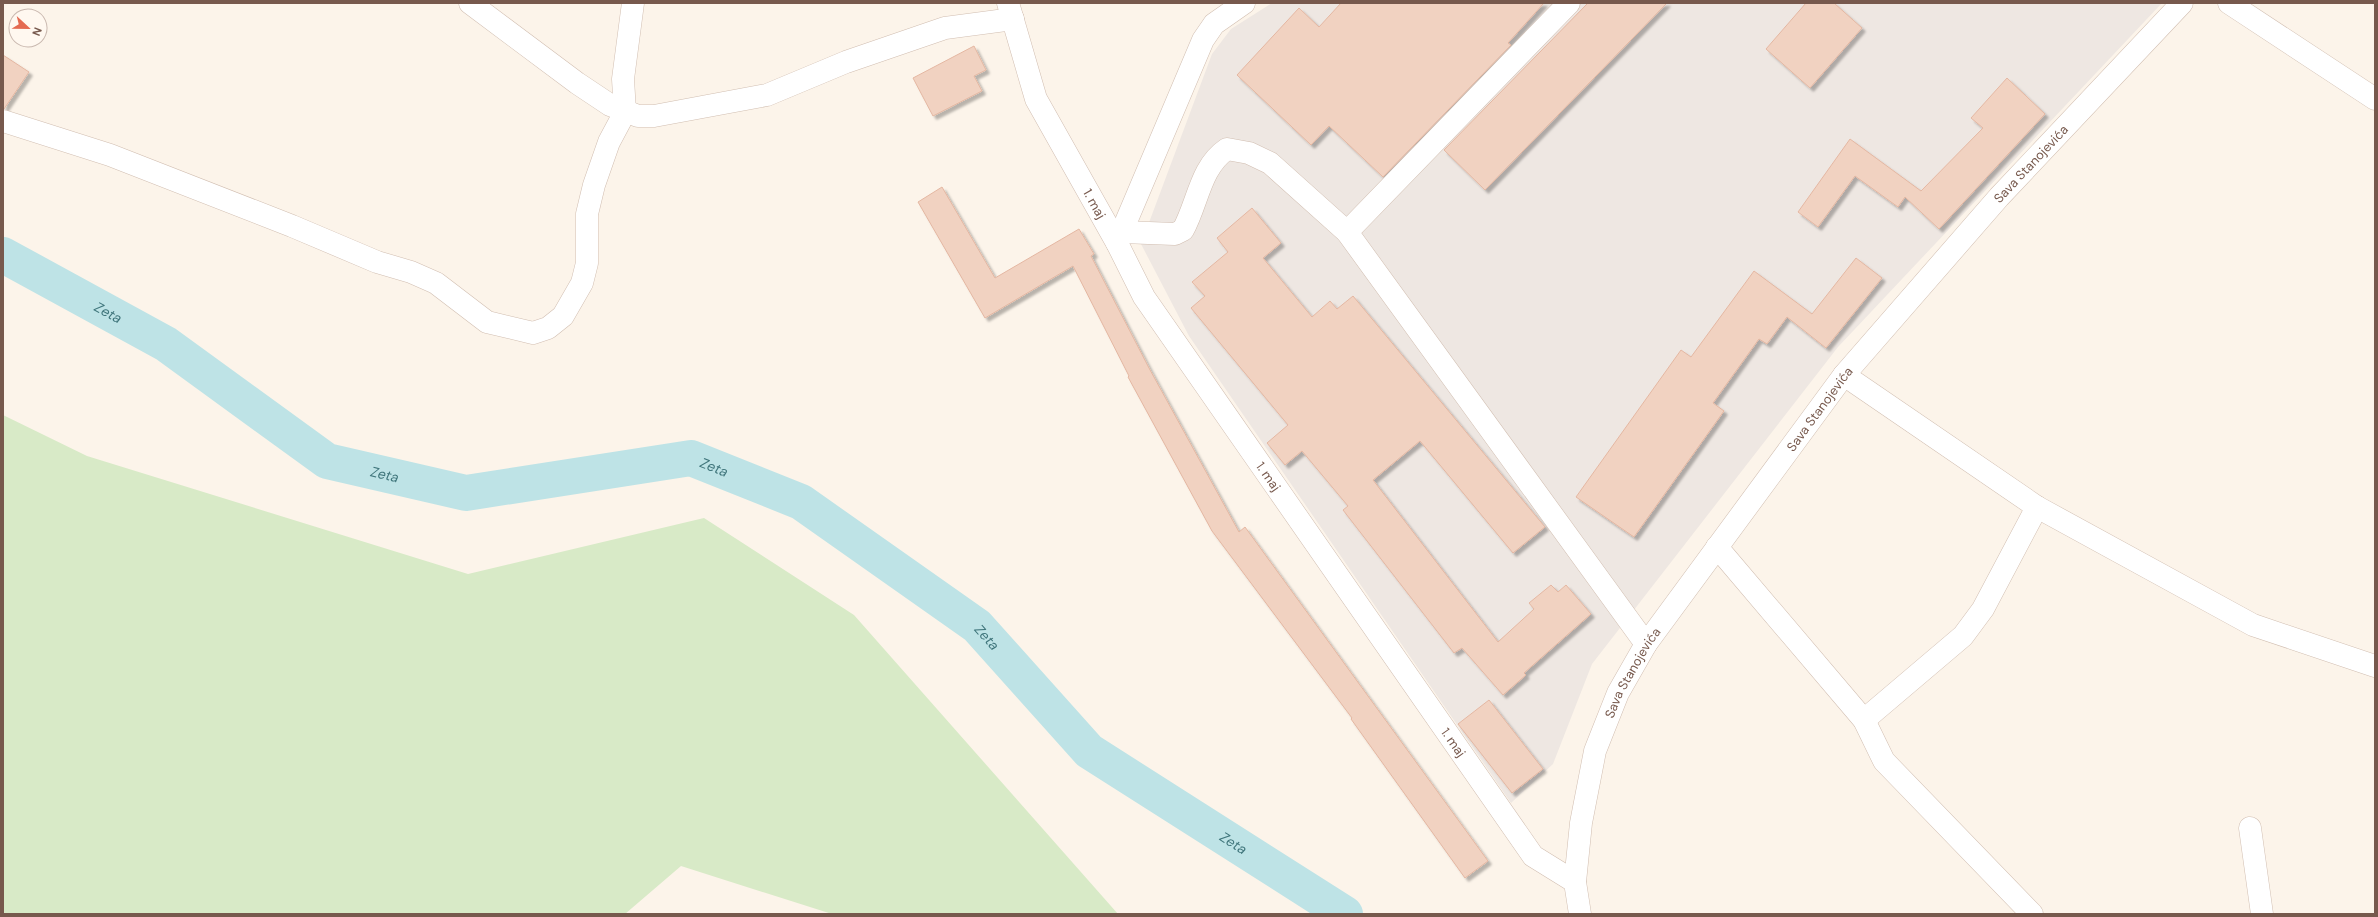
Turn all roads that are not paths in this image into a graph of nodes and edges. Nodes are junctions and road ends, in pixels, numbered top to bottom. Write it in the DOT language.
graph roads {
  1 [pos="470,3"];
  2 [pos="633,3"];
  3 [pos="1244,3"];
  4 [pos="1569,3"];
  5 [pos="2182,3"];
  6 [pos="2229,3"];
  7 [pos="1011,11"];
  8 [pos="2375,99"];
  9 [pos="625,112"];
  10 [pos="3,121"];
  11 [pos="1347,232"];
  12 [pos="1119,238"];
  13 [pos="1844,375"];
  14 [pos="2037,507"];
  15 [pos="1717,547"];
  16 [pos="1646,644"];
  17 [pos="2375,666"];
  18 [pos="1864,720"];
  19 [pos="2250,828"];
  20 [pos="1575,882"];
  21 [pos="1580,914"];
  22 [pos="2032,914"];
  23 [pos="2262,914"];
  1 -- 9 [label="street"];
  2 -- 9 [label="street"];
  3 -- 12 [label="street"];
  4 -- 11 [label="street"];
  5 -- 13 [label="street, Sava Stanojevića"];
  6 -- 8 [label="street"];
  7 -- 9 [label="street"];
  7 -- 12 [label="street, 1. maj"];
  9 -- 10 [label="street"];
  11 -- 12 [label="street"];
  11 -- 16 [label="street"];
  12 -- 20 [label="street, 1. maj"];
  13 -- 14 [label="street"];
  13 -- 15 [label="street, Sava Stanojevića"];
  14 -- 17 [label="street"];
  14 -- 18 [label="street"];
  15 -- 16 [label="street, Sava Stanojevića"];
  15 -- 18 [label="street"];
  16 -- 20 [label="street, Sava Stanojevića"];
  18 -- 22 [label="street"];
  19 -- 23 [label="street"];
  20 -- 21 [label="street"];
}
